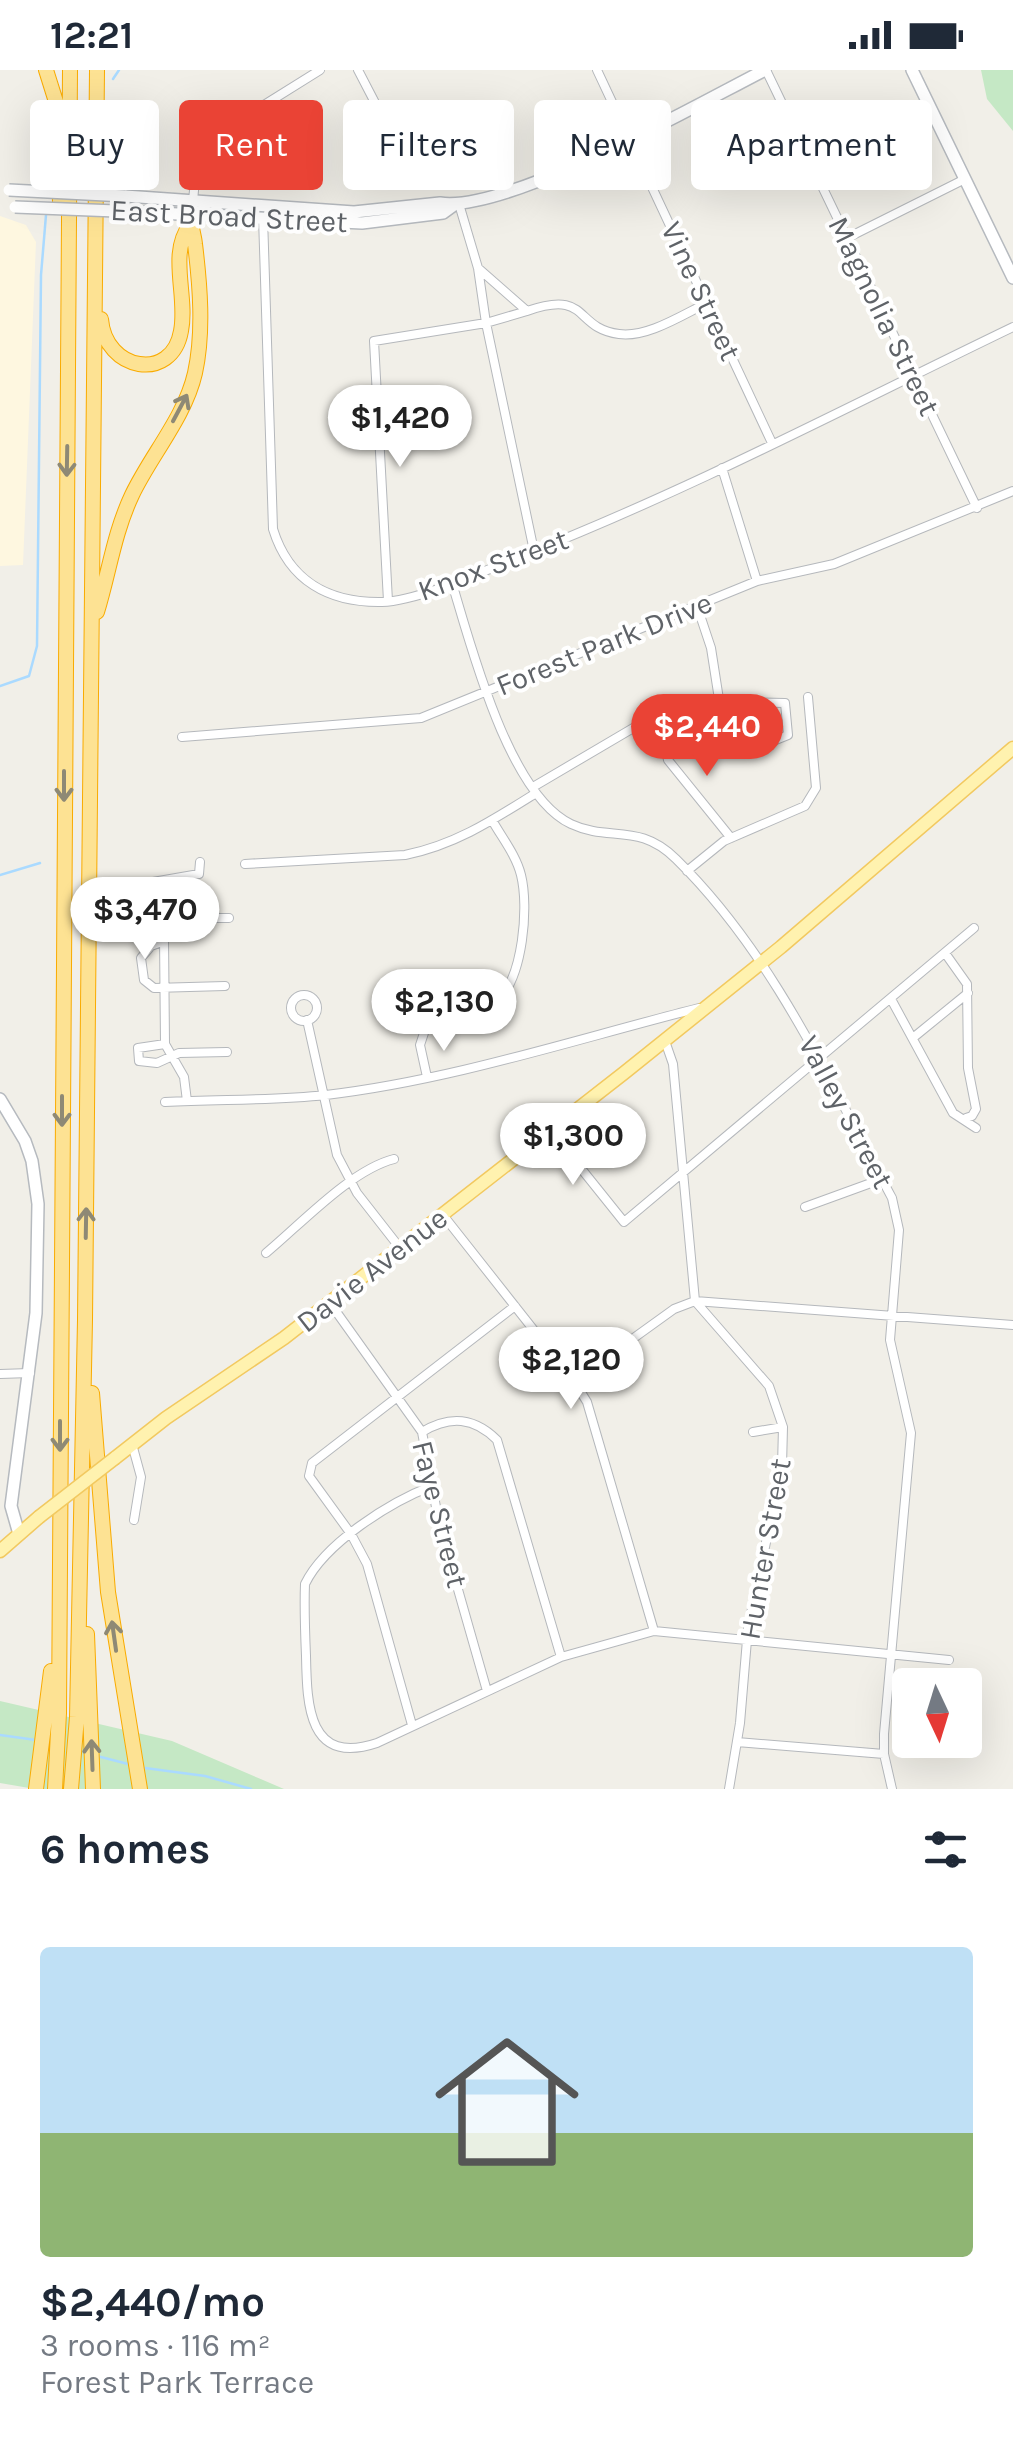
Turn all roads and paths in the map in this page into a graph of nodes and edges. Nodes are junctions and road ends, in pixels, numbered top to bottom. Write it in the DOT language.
graph roads {
  1 [pos="46,70"];
  2 [pos="70,70"];
  3 [pos="97,70"];
  4 [pos="320,70"];
  5 [pos="358,70"];
  6 [pos="597,70"];
  7 [pos="766,70"];
  8 [pos="912,70"];
  9 [pos="97,100"];
  10 [pos="373,100"];
  11 [pos="612,100"];
  12 [pos="671,118"];
  13 [pos="965,179"];
  14 [pos="534,180"];
  15 [pos="4,190"];
  16 [pos="96,190"];
  17 [pos="97,190"];
  18 [pos="654,190"];
  19 [pos="456,204"];
  20 [pos="0,206"];
  21 [pos="191,213"];
  22 [pos="263,217"];
  23 [pos="847,238"];
  24 [pos="478,268"];
  25 [pos="1013,278"];
  26 [pos="707,303"];
  27 [pos="526,311"];
  28 [pos="486,323"];
  29 [pos="1013,327"];
  30 [pos="68,364"];
  31 [pos="913,375"];
  32 [pos="772,443"];
  33 [pos="722,468"];
  34 [pos="1013,491"];
  35 [pos="977,508"];
  36 [pos="534,551"];
  37 [pos="757,581"];
  38 [pos="452,583"];
  39 [pos="388,601"];
  40 [pos="697,606"];
  41 [pos="92,627"];
  42 [pos="486,693"];
  43 [pos="808,697"];
  44 [pos="745,702"];
  45 [pos="721,712"];
  46 [pos="662,728"];
  47 [pos="182,737"];
  48 [pos="1013,748"];
  49 [pos="535,790"];
  50 [pos="492,820"];
  51 [pos="730,838"];
  52 [pos="200,862"];
  53 [pos="244,864"];
  54 [pos="687,871"];
  55 [pos="228,918"];
  56 [pos="161,924"];
  57 [pos="974,928"];
  58 [pos="164,941"];
  59 [pos="945,952"];
  60 [pos="763,962"];
  61 [pos="224,986"];
  62 [pos="164,988"];
  63 [pos="968,993"];
  64 [pos="891,999"];
  65 [pos="702,1011"];
  66 [pos="308,1020"];
  67 [pos="914,1036"];
  68 [pos="665,1041"];
  69 [pos="164,1044"];
  70 [pos="228,1052"];
  71 [pos="170,1057"];
  72 [pos="819,1061"];
  73 [pos="427,1076"];
  74 [pos="324,1095"];
  75 [pos="0,1099"];
  76 [pos="187,1101"];
  77 [pos="165,1102"];
  78 [pos="966,1118"];
  79 [pos="976,1128"];
  80 [pos="550,1131"];
  81 [pos="394,1159"];
  82 [pos="684,1175"];
  83 [pos="882,1179"];
  84 [pos="350,1182"];
  85 [pos="804,1208"];
  86 [pos="443,1215"];
  87 [pos="400,1248"];
  88 [pos="266,1252"];
  89 [pos="695,1301"];
  90 [pos="330,1303"];
  91 [pos="515,1306"];
  92 [pos="892,1315"];
  93 [pos="85,1320"];
  94 [pos="1013,1325"];
  95 [pos="30,1373"];
  96 [pos="0,1374"];
  97 [pos="574,1381"];
  98 [pos="399,1396"];
  99 [pos="783,1427"];
  100 [pos="422,1432"];
  101 [pos="754,1432"];
  102 [pos="132,1444"];
  103 [pos="432,1486"];
  104 [pos="134,1520"];
  105 [pos="19,1534"];
  106 [pos="352,1534"];
  107 [pos="0,1550"];
  108 [pos="654,1631"];
  109 [pos="747,1642"];
  110 [pos="892,1655"];
  111 [pos="561,1657"];
  112 [pos="949,1660"];
  113 [pos="487,1691"];
  114 [pos="54,1710"];
  115 [pos="84,1718"];
  116 [pos="412,1725"];
  117 [pos="738,1742"];
  118 [pos="884,1754"];
  119 [pos="55,1782"];
  120 [pos="72,1786"];
  121 [pos="36,1789"];
  122 [pos="93,1789"];
  123 [pos="140,1789"];
  124 [pos="729,1789"];
  125 [pos="892,1789"];
  1 -- 30 [label="highway"];
  2 -- 30 [label="highway"];
  3 -- 9 [label="highway"];
  4 -- 21 [label="street"];
  5 -- 10 [label="street"];
  6 -- 11 [label="street, Vine Street"];
  7 -- 12 [label="main road, East Broad Street"];
  7 -- 23 [label="street, Magnolia Street"];
  8 -- 13 [label="main road"];
  13 -- 23 [label="street"];
  13 -- 25 [label="main road"];
  14 -- 19 [label="main road, East Broad Street"];
  15 -- 21 [label="main road, East Broad Street, bridge"];
  16 -- 41 [label="highway"];
  17 -- 21 [label="highway"];
  18 -- 26 [label="street, Vine Street"];
  19 -- 21 [label="main road, East Broad Street"];
  19 -- 22 [label="main road, East Broad Street"];
  19 -- 24 [label="street"];
  20 -- 21 [label="main road, East Broad Street, bridge"];
  21 -- 22 [label="main road, East Broad Street"];
  41 -- 21 [label="highway, one-way"];
  22 -- 39 [label="street, Knox Street"];
  23 -- 31 [label="street, Magnolia Street"];
  24 -- 27 [label="street"];
  24 -- 28 [label="street"];
  26 -- 27 [label="street"];
  26 -- 32 [label="street, Vine Street"];
  27 -- 28 [label="street"];
  28 -- 36 [label="street"];
  28 -- 39 [label="street"];
  29 -- 31 [label="street, Knox Street"];
  30 -- 114 [label="highway, one-way"];
  31 -- 32 [label="street, Knox Street"];
  31 -- 35 [label="street, Magnolia Street"];
  32 -- 33 [label="street, Knox Street"];
  33 -- 36 [label="street, Knox Street"];
  33 -- 37 [label="street"];
  34 -- 35 [label="street, Forest Park Drive"];
  35 -- 37 [label="street, Forest Park Drive"];
  36 -- 38 [label="street, Knox Street"];
  37 -- 40 [label="street, Forest Park Drive"];
  38 -- 39 [label="street, Knox Street"];
  38 -- 42 [label="street, Valley Street"];
  40 -- 42 [label="street, Forest Park Drive"];
  40 -- 45 [label="street"];
  93 -- 41 [label="highway, one-way"];
  42 -- 47 [label="street, Forest Park Drive"];
  42 -- 49 [label="street, Valley Street"];
  43 -- 51 [label="street"];
  44 -- 44 [label="street"];
  44 -- 45 [label="street"];
  45 -- 46 [label="street"];
  46 -- 49 [label="street"];
  46 -- 51 [label="street"];
  48 -- 60 [label="main road, Davie Avenue"];
  49 -- 50 [label="street"];
  49 -- 54 [label="street, Valley Street"];
  50 -- 53 [label="street"];
  50 -- 73 [label="street"];
  51 -- 54 [label="street"];
  52 -- 56 [label="street"];
  54 -- 60 [label="street, Valley Street"];
  55 -- 56 [label="street"];
  56 -- 58 [label="street"];
  57 -- 59 [label="street"];
  58 -- 62 [label="street"];
  58 -- 62 [label="street"];
  59 -- 63 [label="street"];
  59 -- 64 [label="street"];
  60 -- 65 [label="main road, Davie Avenue"];
  60 -- 72 [label="street, Valley Street"];
  61 -- 62 [label="street"];
  62 -- 69 [label="street"];
  63 -- 67 [label="street"];
  63 -- 78 [label="street"];
  64 -- 67 [label="street"];
  64 -- 72 [label="street"];
  65 -- 68 [label="main road, Davie Avenue"];
  65 -- 73 [label="street"];
  66 -- 74 [label="street"];
  67 -- 78 [label="street"];
  68 -- 80 [label="main road, Davie Avenue"];
  68 -- 82 [label="street"];
  69 -- 71 [label="street"];
  69 -- 71 [label="street"];
  70 -- 71 [label="street"];
  71 -- 76 [label="street"];
  72 -- 82 [label="street"];
  72 -- 83 [label="street, Valley Street"];
  73 -- 74 [label="street"];
  74 -- 76 [label="street"];
  74 -- 84 [label="street"];
  75 -- 95 [label="main road"];
  76 -- 77 [label="street"];
  78 -- 79 [label="street"];
  80 -- 82 [label="street"];
  80 -- 86 [label="main road, Davie Avenue"];
  81 -- 84 [label="street"];
  82 -- 89 [label="street"];
  83 -- 85 [label="street"];
  83 -- 92 [label="street, Valley Street"];
  84 -- 87 [label="street"];
  84 -- 88 [label="street"];
  86 -- 87 [label="main road, Davie Avenue"];
  86 -- 91 [label="street"];
  87 -- 90 [label="main road, Davie Avenue"];
  89 -- 92 [label="street"];
  89 -- 97 [label="street"];
  89 -- 99 [label="street, Hunter Street"];
  90 -- 98 [label="street, Faye Street"];
  90 -- 102 [label="main road, Davie Avenue"];
  91 -- 97 [label="street"];
  91 -- 98 [label="street"];
  92 -- 94 [label="street"];
  92 -- 110 [label="street, Valley Street"];
  93 -- 115 [label="highway"];
  123 -- 93 [label="highway, one-way"];
  95 -- 96 [label="street"];
  95 -- 105 [label="main road"];
  97 -- 108 [label="street"];
  98 -- 100 [label="street, Faye Street"];
  98 -- 106 [label="street"];
  99 -- 101 [label="street"];
  99 -- 109 [label="street, Hunter Street"];
  100 -- 103 [label="street, Faye Street"];
  100 -- 111 [label="street"];
  102 -- 104 [label="street"];
  102 -- 105 [label="main road, Davie Avenue, bridge"];
  103 -- 106 [label="street"];
  103 -- 113 [label="street, Faye Street"];
  105 -- 107 [label="main road, Davie Avenue"];
  106 -- 116 [label="street"];
  106 -- 116 [label="street"];
  108 -- 109 [label="street"];
  108 -- 111 [label="street"];
  109 -- 110 [label="street"];
  109 -- 117 [label="street, Hunter Street"];
  110 -- 112 [label="street"];
  110 -- 118 [label="street, Valley Street"];
  111 -- 113 [label="street"];
  113 -- 116 [label="street"];
  114 -- 119 [label="highway"];
  114 -- 121 [label="highway"];
  115 -- 120 [label="highway"];
  122 -- 115 [label="highway, one-way"];
  117 -- 118 [label="street"];
  117 -- 124 [label="street, Hunter Street"];
  118 -- 125 [label="street, Valley Street"];
}
